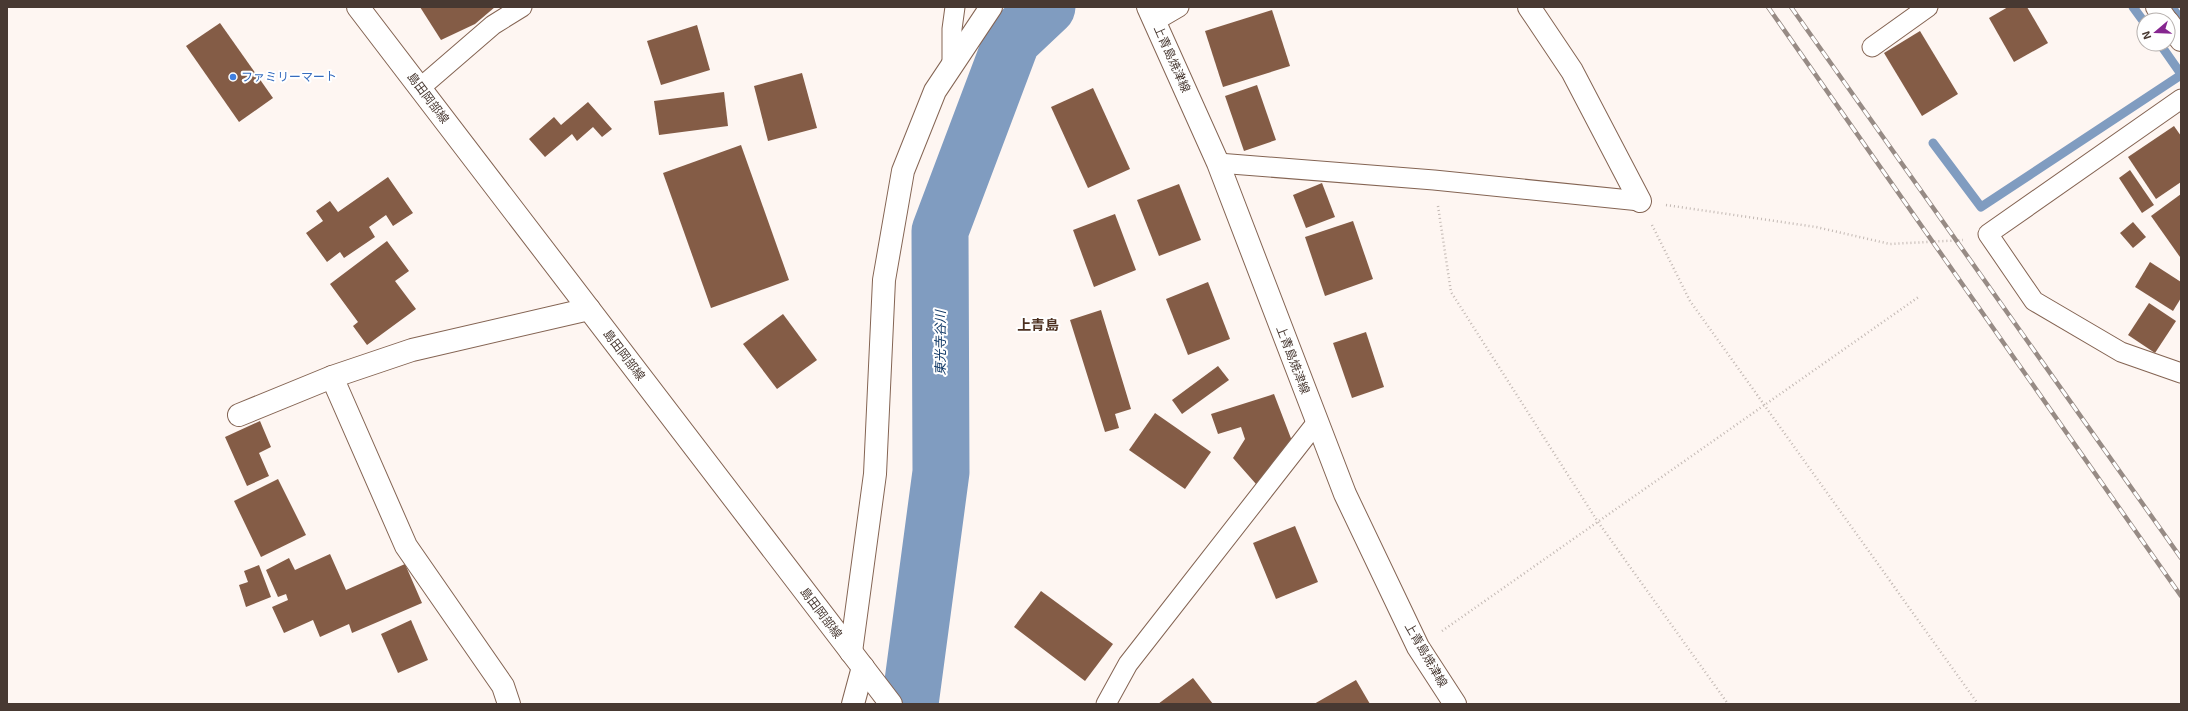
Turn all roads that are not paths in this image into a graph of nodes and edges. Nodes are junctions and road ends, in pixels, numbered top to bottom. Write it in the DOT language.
graph roads {
  1 [pos="358,7"];
  2 [pos="522,7"];
  3 [pos="955,7"];
  4 [pos="991,7"];
  5 [pos="1179,7"];
  6 [pos="1529,7"];
  7 [pos="1928,7"];
  8 [pos="1150,12"];
  9 [pos="1872,47"];
  10 [pos="952,64"];
  11 [pos="420,88"];
  12 [pos="2181,99"];
  13 [pos="1218,163"];
  14 [pos="1640,201"];
  15 [pos="588,309"];
  16 [pos="2181,373"];
  17 [pos="332,377"];
  18 [pos="239,415"];
  19 [pos="1317,422"];
  20 [pos="857,660"];
  21 [pos="509,704"];
  22 [pos="853,704"];
  23 [pos="891,704"];
  24 [pos="1106,704"];
  25 [pos="1455,704"];
  1 -- 11 [label="street, 島田岡部線"];
  2 -- 11 [label="lane"];
  3 -- 10 [label="lane"];
  4 -- 10 [label="street"];
  5 -- 8 [label="lane"];
  6 -- 14 [label="street"];
  7 -- 9 [label="lane"];
  8 -- 13 [label="street, 上青島焼津線"];
  10 -- 20 [label="street"];
  11 -- 15 [label="street, 島田岡部線"];
  12 -- 16 [label="lane"];
  13 -- 14 [label="lane"];
  13 -- 19 [label="street, 上青島焼津線"];
  15 -- 17 [label="street"];
  15 -- 20 [label="street, 島田岡部線"];
  17 -- 18 [label="street"];
  17 -- 21 [label="street"];
  19 -- 24 [label="lane"];
  19 -- 25 [label="street, 上青島焼津線"];
  20 -- 22 [label="street"];
  20 -- 23 [label="street, 島田岡部線"];
}
